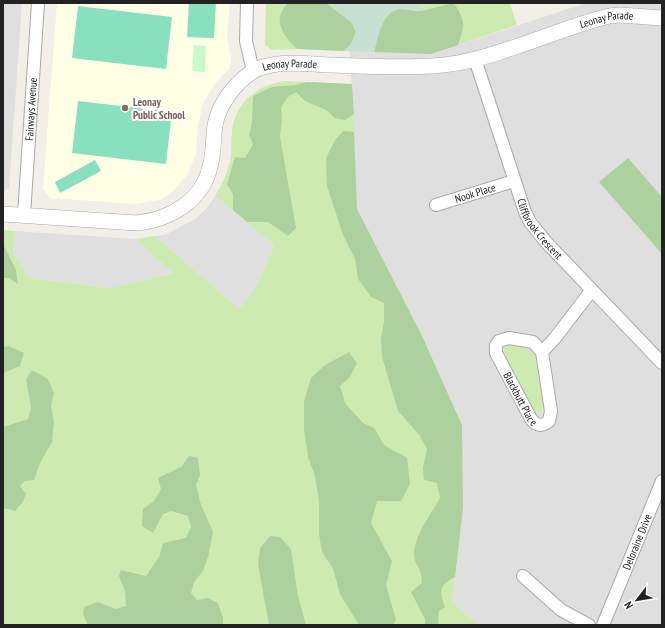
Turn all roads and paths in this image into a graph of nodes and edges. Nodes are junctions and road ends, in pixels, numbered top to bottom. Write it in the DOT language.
graph roads {
  1 [pos="38,3"];
  2 [pos="247,3"];
  3 [pos="662,18"];
  4 [pos="475,59"];
  5 [pos="253,71"];
  6 [pos="514,181"];
  7 [pos="436,205"];
  8 [pos="3,214"];
  9 [pos="24,215"];
  10 [pos="591,291"];
  11 [pos="542,352"];
  12 [pos="662,363"];
  13 [pos="662,481"];
  14 [pos="523,576"];
  15 [pos="589,625"];
  16 [pos="603,625"];
  1 -- 9 [label="street, Fairways Avenue"];
  2 -- 5 [label="street"];
  3 -- 4 [label="street, Leonay Parade"];
  4 -- 5 [label="street, Leonay Parade"];
  4 -- 6 [label="street, Cliffbrook Crescent"];
  5 -- 9 [label="street, Leonay Parade"];
  6 -- 7 [label="street, Nook Place"];
  6 -- 10 [label="street, Cliffbrook Crescent"];
  8 -- 9 [label="street, Leonay Parade"];
  10 -- 11 [label="street"];
  10 -- 12 [label="street, Cliffbrook Crescent"];
  11 -- 11 [label="street, Blackbutt Place"];
  13 -- 16 [label="street, Deloraine Drive"];
  14 -- 15 [label="street"];
}
